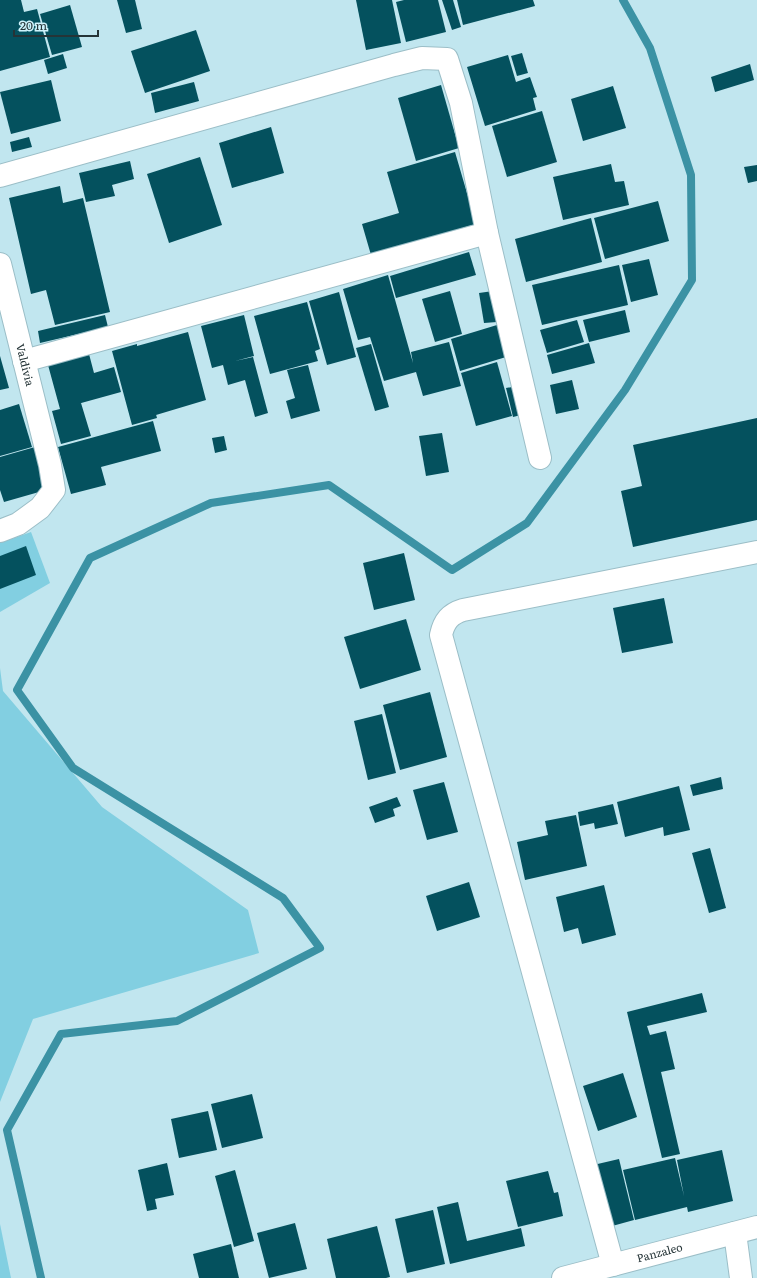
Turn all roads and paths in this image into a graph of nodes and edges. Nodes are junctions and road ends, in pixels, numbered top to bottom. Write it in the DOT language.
graph roads {
  1 [pos="0,176"];
  2 [pos="487,233"];
  3 [pos="0,264"];
  4 [pos="24,361"];
  5 [pos="540,458"];
  6 [pos="0,531"];
  7 [pos="757,552"];
  8 [pos="757,1227"];
  9 [pos="735,1233"];
  10 [pos="613,1265"];
  11 [pos="562,1278"];
  12 [pos="741,1278"];
  1 -- 2 [label="street"];
  2 -- 4 [label="street"];
  2 -- 5 [label="street"];
  3 -- 4 [label="street, Valdivia"];
  4 -- 6 [label="street, Valdivia"];
  7 -- 10 [label="street"];
  8 -- 9 [label="street, Panzaleo"];
  9 -- 10 [label="street, Panzaleo"];
  9 -- 12 [label="street"];
  10 -- 11 [label="street, Panzaleo"];
}
